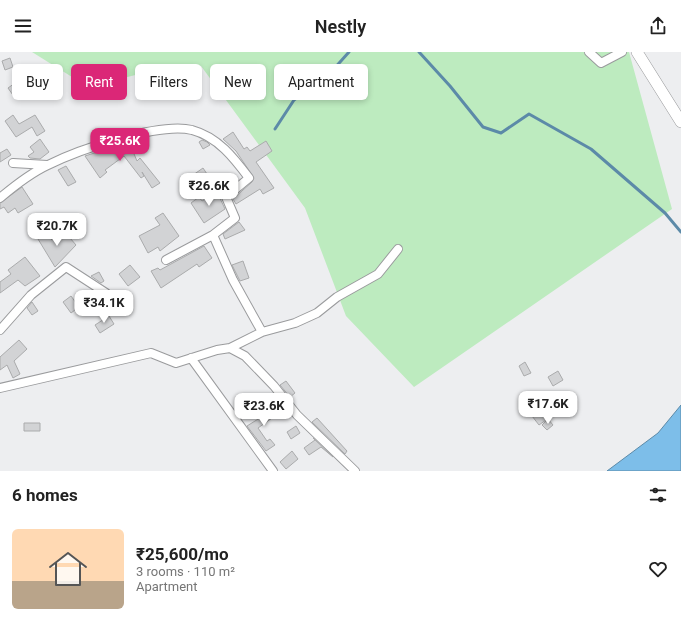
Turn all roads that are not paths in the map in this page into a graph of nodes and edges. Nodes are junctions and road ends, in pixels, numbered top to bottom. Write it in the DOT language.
graph roads {
  1 [pos="589,52"];
  2 [pos="622,52"];
  3 [pos="637,52"];
  4 [pos="681,122"];
  5 [pos="13,163"];
  6 [pos="47,165"];
  7 [pos="0,198"];
  8 [pos="212,235"];
  9 [pos="398,249"];
  10 [pos="166,260"];
  11 [pos="106,293"];
  12 [pos="0,330"];
  13 [pos="262,332"];
  14 [pos="230,348"];
  15 [pos="191,358"];
  16 [pos="0,388"];
  17 [pos="273,471"];
  18 [pos="355,471"];
  1 -- 2 [label="street"];
  3 -- 4 [label="main road"];
  5 -- 6 [label="street"];
  6 -- 7 [label="street"];
  6 -- 8 [label="street"];
  8 -- 10 [label="street"];
  8 -- 13 [label="street"];
  9 -- 13 [label="street"];
  11 -- 12 [label="street"];
  13 -- 14 [label="street"];
  14 -- 15 [label="street"];
  14 -- 18 [label="street"];
  15 -- 16 [label="street"];
  15 -- 17 [label="street"];
}
